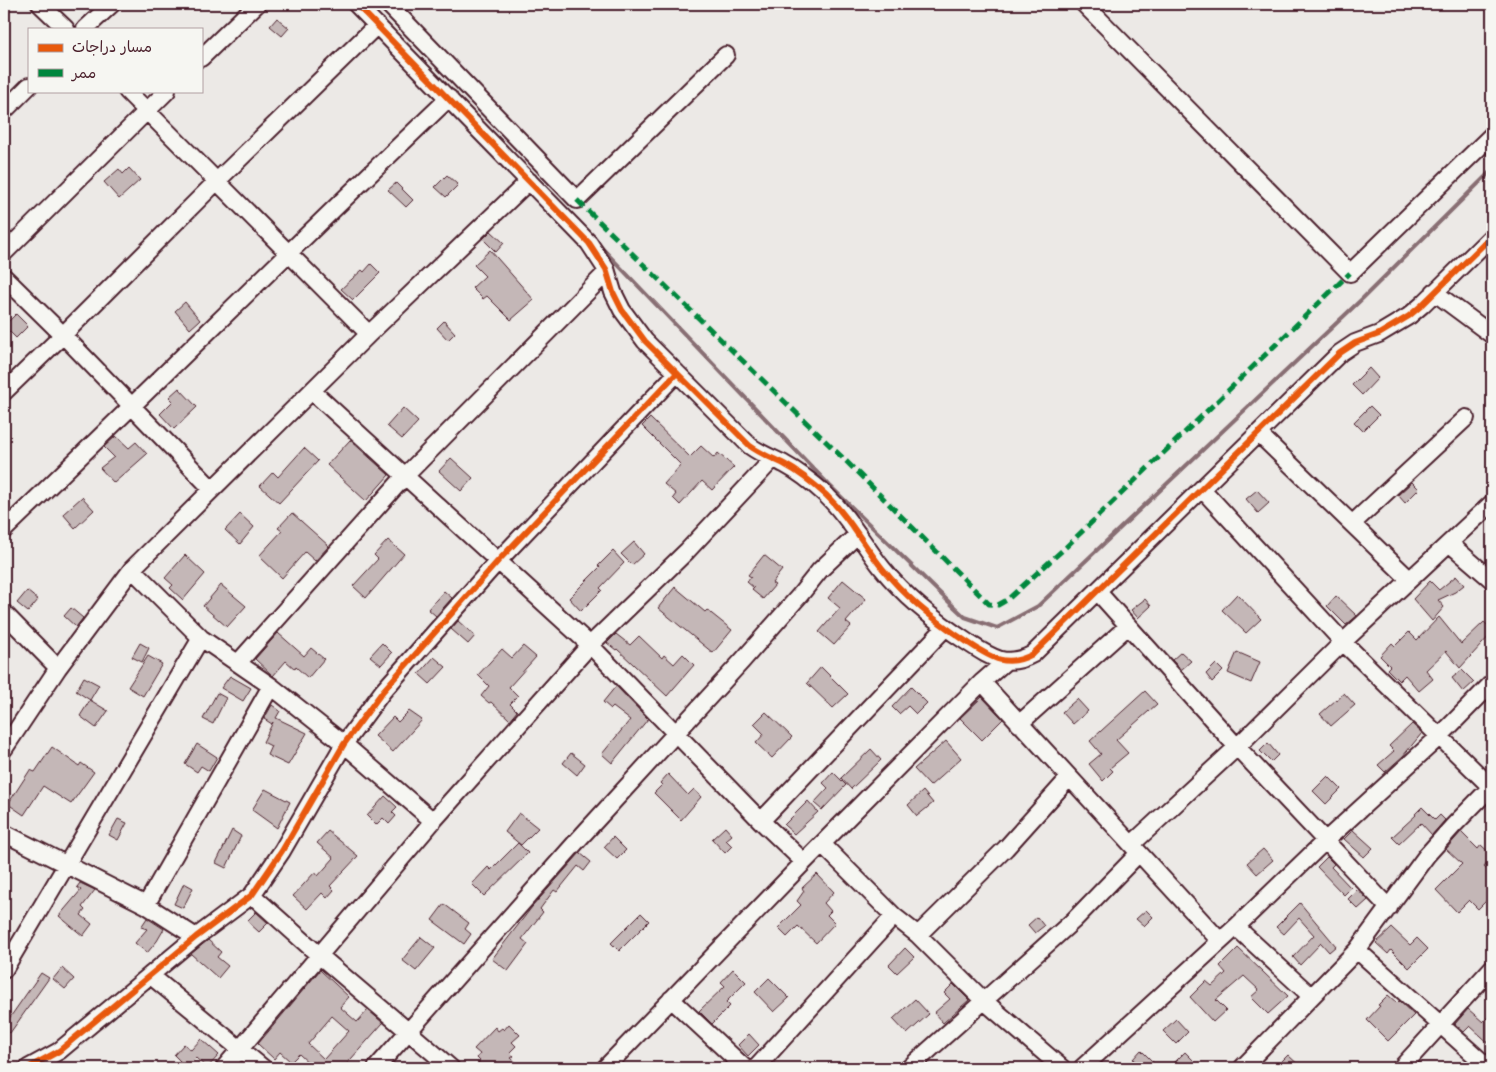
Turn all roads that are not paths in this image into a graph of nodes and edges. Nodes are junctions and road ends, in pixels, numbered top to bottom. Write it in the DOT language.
graph roads {
  1 [pos="40,4"];
  2 [pos="112,4"];
  3 [pos="257,4"];
  4 [pos="356,4"];
  5 [pos="388,4"];
  6 [pos="1084,4"];
  7 [pos="377,25"];
  8 [pos="65,28"];
  9 [pos="86,28"];
  10 [pos="726,55"];
  11 [pos="202,57"];
  12 [pos="28,87"];
  13 [pos="128,92"];
  14 [pos="166,92"];
  15 [pos="449,98"];
  16 [pos="4,111"];
  17 [pos="146,111"];
  18 [pos="1492,135"];
  19 [pos="529,181"];
  20 [pos="216,182"];
  21 [pos="1492,236"];
  22 [pos="4,253"];
  23 [pos="287,253"];
  24 [pos="607,272"];
  25 [pos="4,278"];
  26 [pos="1434,292"];
  27 [pos="369,334"];
  28 [pos="63,335"];
  29 [pos="1492,335"];
  30 [pos="677,373"];
  31 [pos="312,390"];
  32 [pos="4,392"];
  33 [pos="132,407"];
  34 [pos="1466,418"];
  35 [pos="1258,433"];
  36 [pos="773,459"];
  37 [pos="405,476"];
  38 [pos="212,488"];
  39 [pos="1202,489"];
  40 [pos="1492,503"];
  41 [pos="1353,523"];
  42 [pos="4,530"];
  43 [pos="858,534"];
  44 [pos="1449,543"];
  45 [pos="498,560"];
  46 [pos="132,569"];
  47 [pos="1409,579"];
  48 [pos="1492,580"];
  49 [pos="1096,591"];
  50 [pos="4,613"];
  51 [pos="1128,626"];
  52 [pos="945,628"];
  53 [pos="201,638"];
  54 [pos="1342,642"];
  55 [pos="590,645"];
  56 [pos="1006,662"];
  57 [pos="238,663"];
  58 [pos="58,668"];
  59 [pos="982,682"];
  60 [pos="1492,683"];
  61 [pos="271,686"];
  62 [pos="1019,724"];
  63 [pos="677,733"];
  64 [pos="1440,736"];
  65 [pos="344,744"];
  66 [pos="1236,747"];
  67 [pos="4,749"];
  68 [pos="1068,779"];
  69 [pos="1492,786"];
  70 [pos="432,821"];
  71 [pos="760,821"];
  72 [pos="4,833"];
  73 [pos="1325,841"];
  74 [pos="822,844"];
  75 [pos="1135,849"];
  76 [pos="804,862"];
  77 [pos="67,864"];
  78 [pos="252,895"];
  79 [pos="146,905"];
  80 [pos="1389,908"];
  81 [pos="894,916"];
  82 [pos="1236,928"];
  83 [pos="918,935"];
  84 [pos="196,936"];
  85 [pos="1220,941"];
  86 [pos="1357,950"];
  87 [pos="320,956"];
  88 [pos="1492,968"];
  89 [pos="4,970"];
  90 [pos="150,975"];
  91 [pos="1310,996"];
  92 [pos="671,999"];
  93 [pos="983,1000"];
  94 [pos="1440,1025"];
  95 [pos="408,1031"];
  96 [pos="240,1048"];
  97 [pos="28,1068"];
  98 [pos="224,1068"];
  99 [pos="263,1068"];
  100 [pos="376,1068"];
  101 [pos="451,1068"];
  102 [pos="605,1068"];
  103 [pos="745,1068"];
  104 [pos="756,1068"];
  105 [pos="909,1068"];
  106 [pos="1062,1068"];
  107 [pos="1082,1068"];
  108 [pos="1242,1068"];
  109 [pos="1401,1068"];
  110 [pos="1489,1068"];
  1 -- 8 [label="street"];
  2 -- 9 [label="street"];
  3 -- 11 [label="street"];
  4 -- 7 [label="street"];
  5 -- 10 [label="street"];
  6 -- 18 [label="street"];
  7 -- 15 [label="street"];
  7 -- 20 [label="street"];
  12 -- 16 [label="street"];
  13 -- 17 [label="street"];
  14 -- 17 [label="street"];
  15 -- 19 [label="street"];
  15 -- 23 [label="street"];
  17 -- 20 [label="street"];
  17 -- 22 [label="street"];
  19 -- 24 [label="street"];
  19 -- 27 [label="street"];
  20 -- 23 [label="street"];
  20 -- 28 [label="street"];
  21 -- 26 [label="street"];
  23 -- 27 [label="street"];
  23 -- 33 [label="street"];
  24 -- 30 [label="street"];
  24 -- 37 [label="street"];
  25 -- 28 [label="street"];
  26 -- 29 [label="street"];
  26 -- 35 [label="street"];
  27 -- 31 [label="street"];
  28 -- 32 [label="street"];
  28 -- 33 [label="street"];
  30 -- 36 [label="street"];
  30 -- 45 [label="street"];
  31 -- 37 [label="street"];
  31 -- 38 [label="street"];
  33 -- 38 [label="street"];
  33 -- 42 [label="street"];
  34 -- 41 [label="street"];
  35 -- 39 [label="street"];
  35 -- 41 [label="street"];
  36 -- 43 [label="street"];
  36 -- 55 [label="street"];
  37 -- 45 [label="street"];
  37 -- 57 [label="street"];
  38 -- 46 [label="street"];
  39 -- 49 [label="street"];
  39 -- 54 [label="street"];
  40 -- 44 [label="street"];
  41 -- 47 [label="street"];
  43 -- 52 [label="street"];
  43 -- 63 [label="street"];
  44 -- 47 [label="street"];
  44 -- 48 [label="street"];
  45 -- 55 [label="street"];
  45 -- 65 [label="street"];
  46 -- 53 [label="street"];
  46 -- 58 [label="street"];
  47 -- 54 [label="street"];
  49 -- 51 [label="street"];
  49 -- 56 [label="street"];
  50 -- 58 [label="street"];
  51 -- 62 [label="street"];
  51 -- 66 [label="street"];
  52 -- 56 [label="street"];
  52 -- 71 [label="street"];
  53 -- 57 [label="street"];
  53 -- 77 [label="street"];
  54 -- 64 [label="street"];
  54 -- 66 [label="street"];
  55 -- 63 [label="street"];
  55 -- 70 [label="street"];
  56 -- 59 [label="street"];
  57 -- 61 [label="street"];
  58 -- 67 [label="street"];
  59 -- 62 [label="street"];
  59 -- 74 [label="street"];
  60 -- 64 [label="street"];
  61 -- 65 [label="street"];
  61 -- 79 [label="street"];
  62 -- 68 [label="street"];
  63 -- 71 [label="street"];
  63 -- 95 [label="street"];
  64 -- 69 [label="street"];
  64 -- 73 [label="street"];
  65 -- 70 [label="street"];
  65 -- 78 [label="street"];
  66 -- 73 [label="street"];
  66 -- 75 [label="street"];
  68 -- 75 [label="street"];
  68 -- 83 [label="street"];
  69 -- 80 [label="street"];
  70 -- 87 [label="street"];
  71 -- 76 [label="street"];
  72 -- 77 [label="street"];
  73 -- 80 [label="street"];
  73 -- 82 [label="street"];
  74 -- 76 [label="street"];
  74 -- 81 [label="street"];
  75 -- 85 [label="street"];
  75 -- 93 [label="street"];
  76 -- 92 [label="street"];
  77 -- 79 [label="street"];
  77 -- 89 [label="street"];
  78 -- 84 [label="street"];
  78 -- 87 [label="street"];
  79 -- 84 [label="street"];
  80 -- 86 [label="street"];
  81 -- 83 [label="street"];
  81 -- 104 [label="street"];
  82 -- 85 [label="street"];
  82 -- 91 [label="street"];
  83 -- 93 [label="street"];
  84 -- 90 [label="street"];
  85 -- 107 [label="street"];
  86 -- 91 [label="street"];
  86 -- 94 [label="street"];
  87 -- 95 [label="street"];
  87 -- 96 [label="street"];
  88 -- 94 [label="street"];
  90 -- 96 [label="street"];
  90 -- 97 [label="street"];
  91 -- 108 [label="street"];
  92 -- 102 [label="street"];
  92 -- 103 [label="street"];
  93 -- 105 [label="street"];
  93 -- 106 [label="street"];
  94 -- 109 [label="street"];
  94 -- 110 [label="street"];
  95 -- 100 [label="street"];
  95 -- 101 [label="street"];
  96 -- 98 [label="street"];
  96 -- 99 [label="street"];
}
